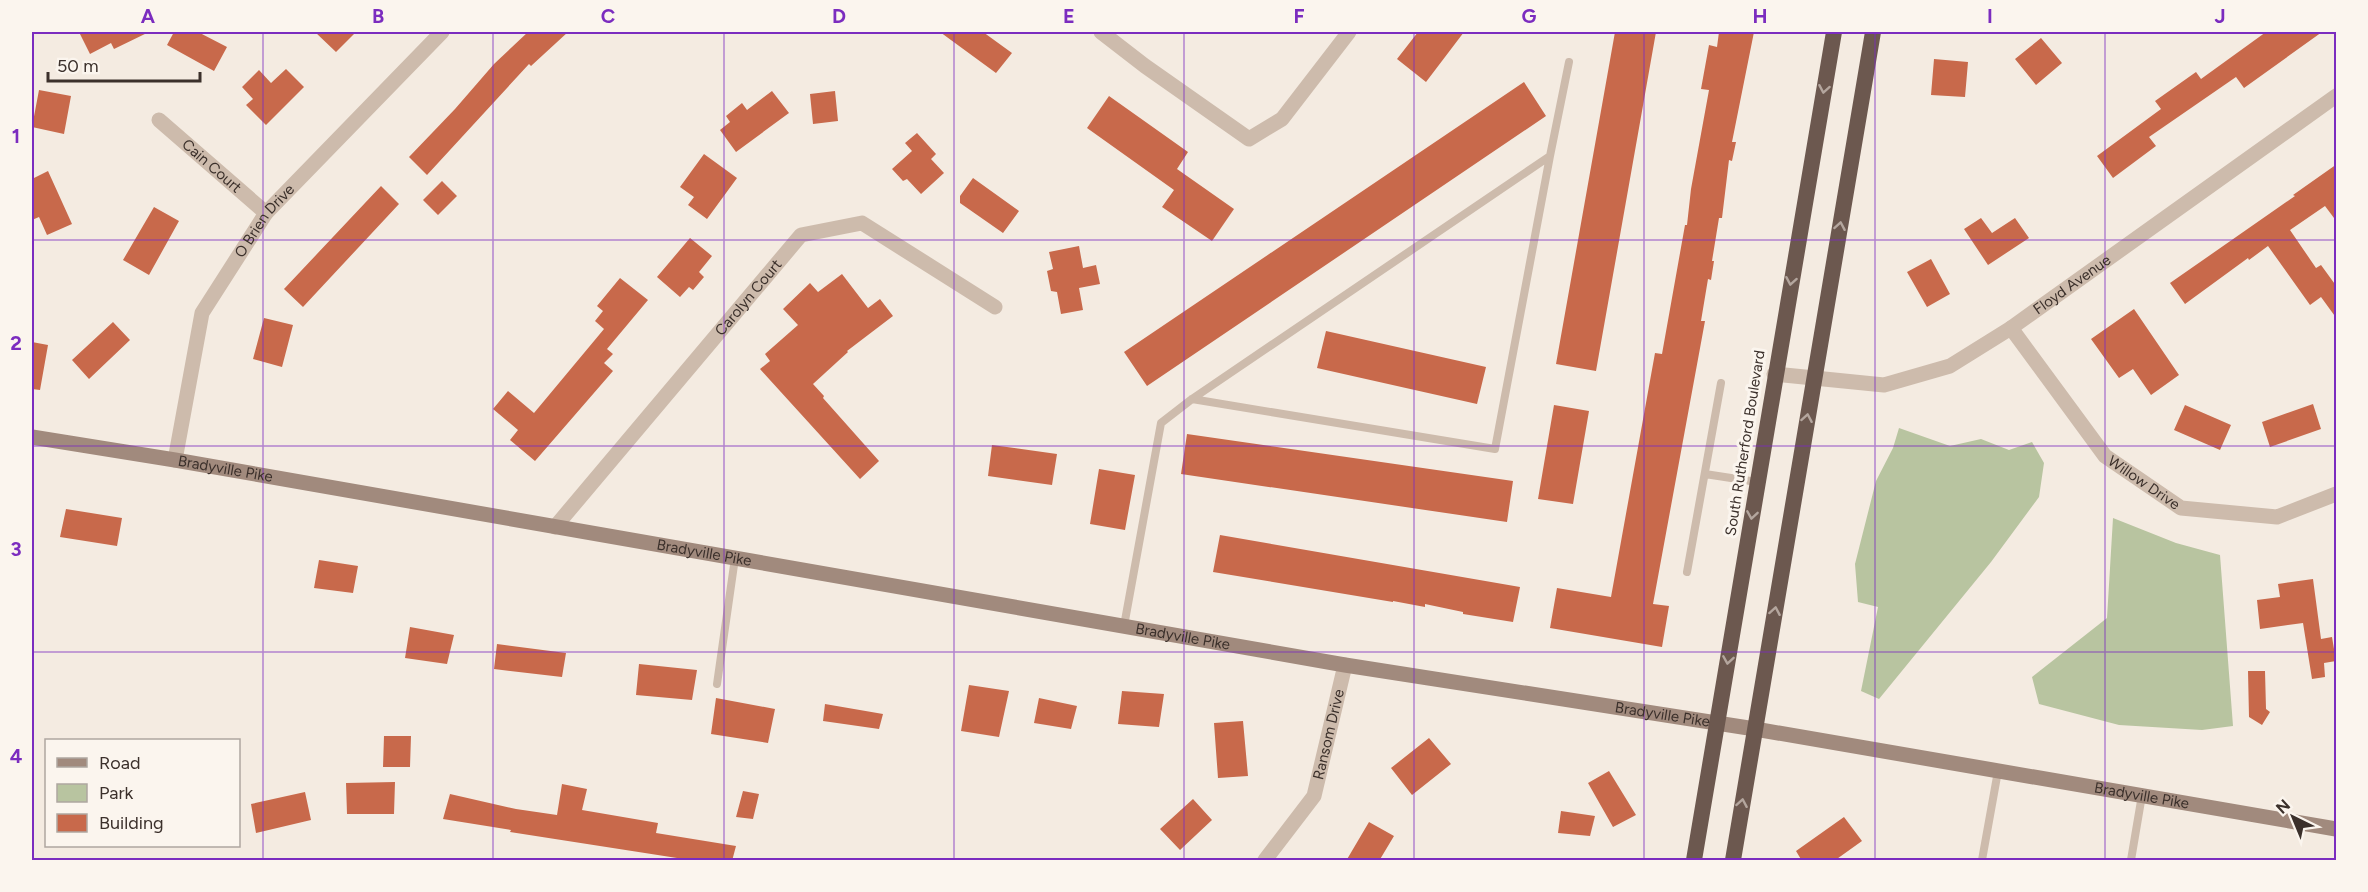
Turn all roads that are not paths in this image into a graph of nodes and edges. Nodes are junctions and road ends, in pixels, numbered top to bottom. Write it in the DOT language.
graph roads {
  1 [pos="442,32"];
  2 [pos="1101,32"];
  3 [pos="1349,32"];
  4 [pos="1834,32"];
  5 [pos="1873,32"];
  6 [pos="1569,62"];
  7 [pos="2337,96"];
  8 [pos="159,120"];
  9 [pos="1550,156"];
  10 [pos="266,213"];
  11 [pos="995,307"];
  12 [pos="2012,328"];
  13 [pos="1774,374"];
  14 [pos="1814,379"];
  15 [pos="1721,383"];
  16 [pos="1192,399"];
  17 [pos="32,437"];
  18 [pos="175,459"];
  19 [pos="1705,474"];
  20 [pos="1757,483"];
  21 [pos="2337,494"];
  22 [pos="555,527"];
  23 [pos="735,558"];
  24 [pos="1687,572"];
  25 [pos="1124,626"];
  26 [pos="1345,665"];
  27 [pos="717,684"];
  28 [pos="1717,723"];
  29 [pos="1755,729"];
  30 [pos="1998,771"];
  31 [pos="2142,795"];
  32 [pos="2337,829"];
  33 [pos="1265,861"];
  34 [pos="1694,861"];
  35 [pos="1733,861"];
  36 [pos="1982,861"];
  37 [pos="2132,861"];
  1 -- 10 [label="street, O Brien Drive"];
  2 -- 3 [label="street"];
  4 -- 13 [label="highway, South Rutherford Boulevard, one-way"];
  14 -- 5 [label="highway, one-way"];
  6 -- 9 [label="lane"];
  7 -- 12 [label="street, Floyd Avenue"];
  8 -- 10 [label="street, Cain Court"];
  9 -- 16 [label="lane"];
  9 -- 16 [label="lane"];
  10 -- 18 [label="street, O Brien Drive"];
  11 -- 22 [label="street, Carolyn Court"];
  12 -- 14 [label="street, Floyd Avenue"];
  12 -- 21 [label="street, Willow Drive"];
  13 -- 14 [label="street, Floyd Avenue"];
  13 -- 20 [label="highway, South Rutherford Boulevard"];
  29 -- 14 [label="highway, one-way"];
  15 -- 19 [label="lane"];
  16 -- 25 [label="lane"];
  17 -- 18 [label="main road, Bradyville Pike"];
  18 -- 22 [label="main road, Bradyville Pike"];
  19 -- 20 [label="lane"];
  19 -- 24 [label="lane"];
  20 -- 28 [label="highway, South Rutherford Boulevard, one-way"];
  22 -- 23 [label="main road, Bradyville Pike"];
  23 -- 25 [label="main road, Bradyville Pike"];
  23 -- 27 [label="lane"];
  25 -- 26 [label="main road, Bradyville Pike"];
  26 -- 28 [label="main road, Bradyville Pike"];
  26 -- 33 [label="street, Ransom Drive"];
  28 -- 29 [label="main road, Bradyville Pike"];
  28 -- 34 [label="highway, South Rutherford Boulevard"];
  29 -- 30 [label="main road, Bradyville Pike"];
  35 -- 29 [label="highway, one-way"];
  30 -- 31 [label="main road, Bradyville Pike"];
  30 -- 36 [label="lane"];
  31 -- 32 [label="main road, Bradyville Pike"];
  31 -- 37 [label="lane"];
}
